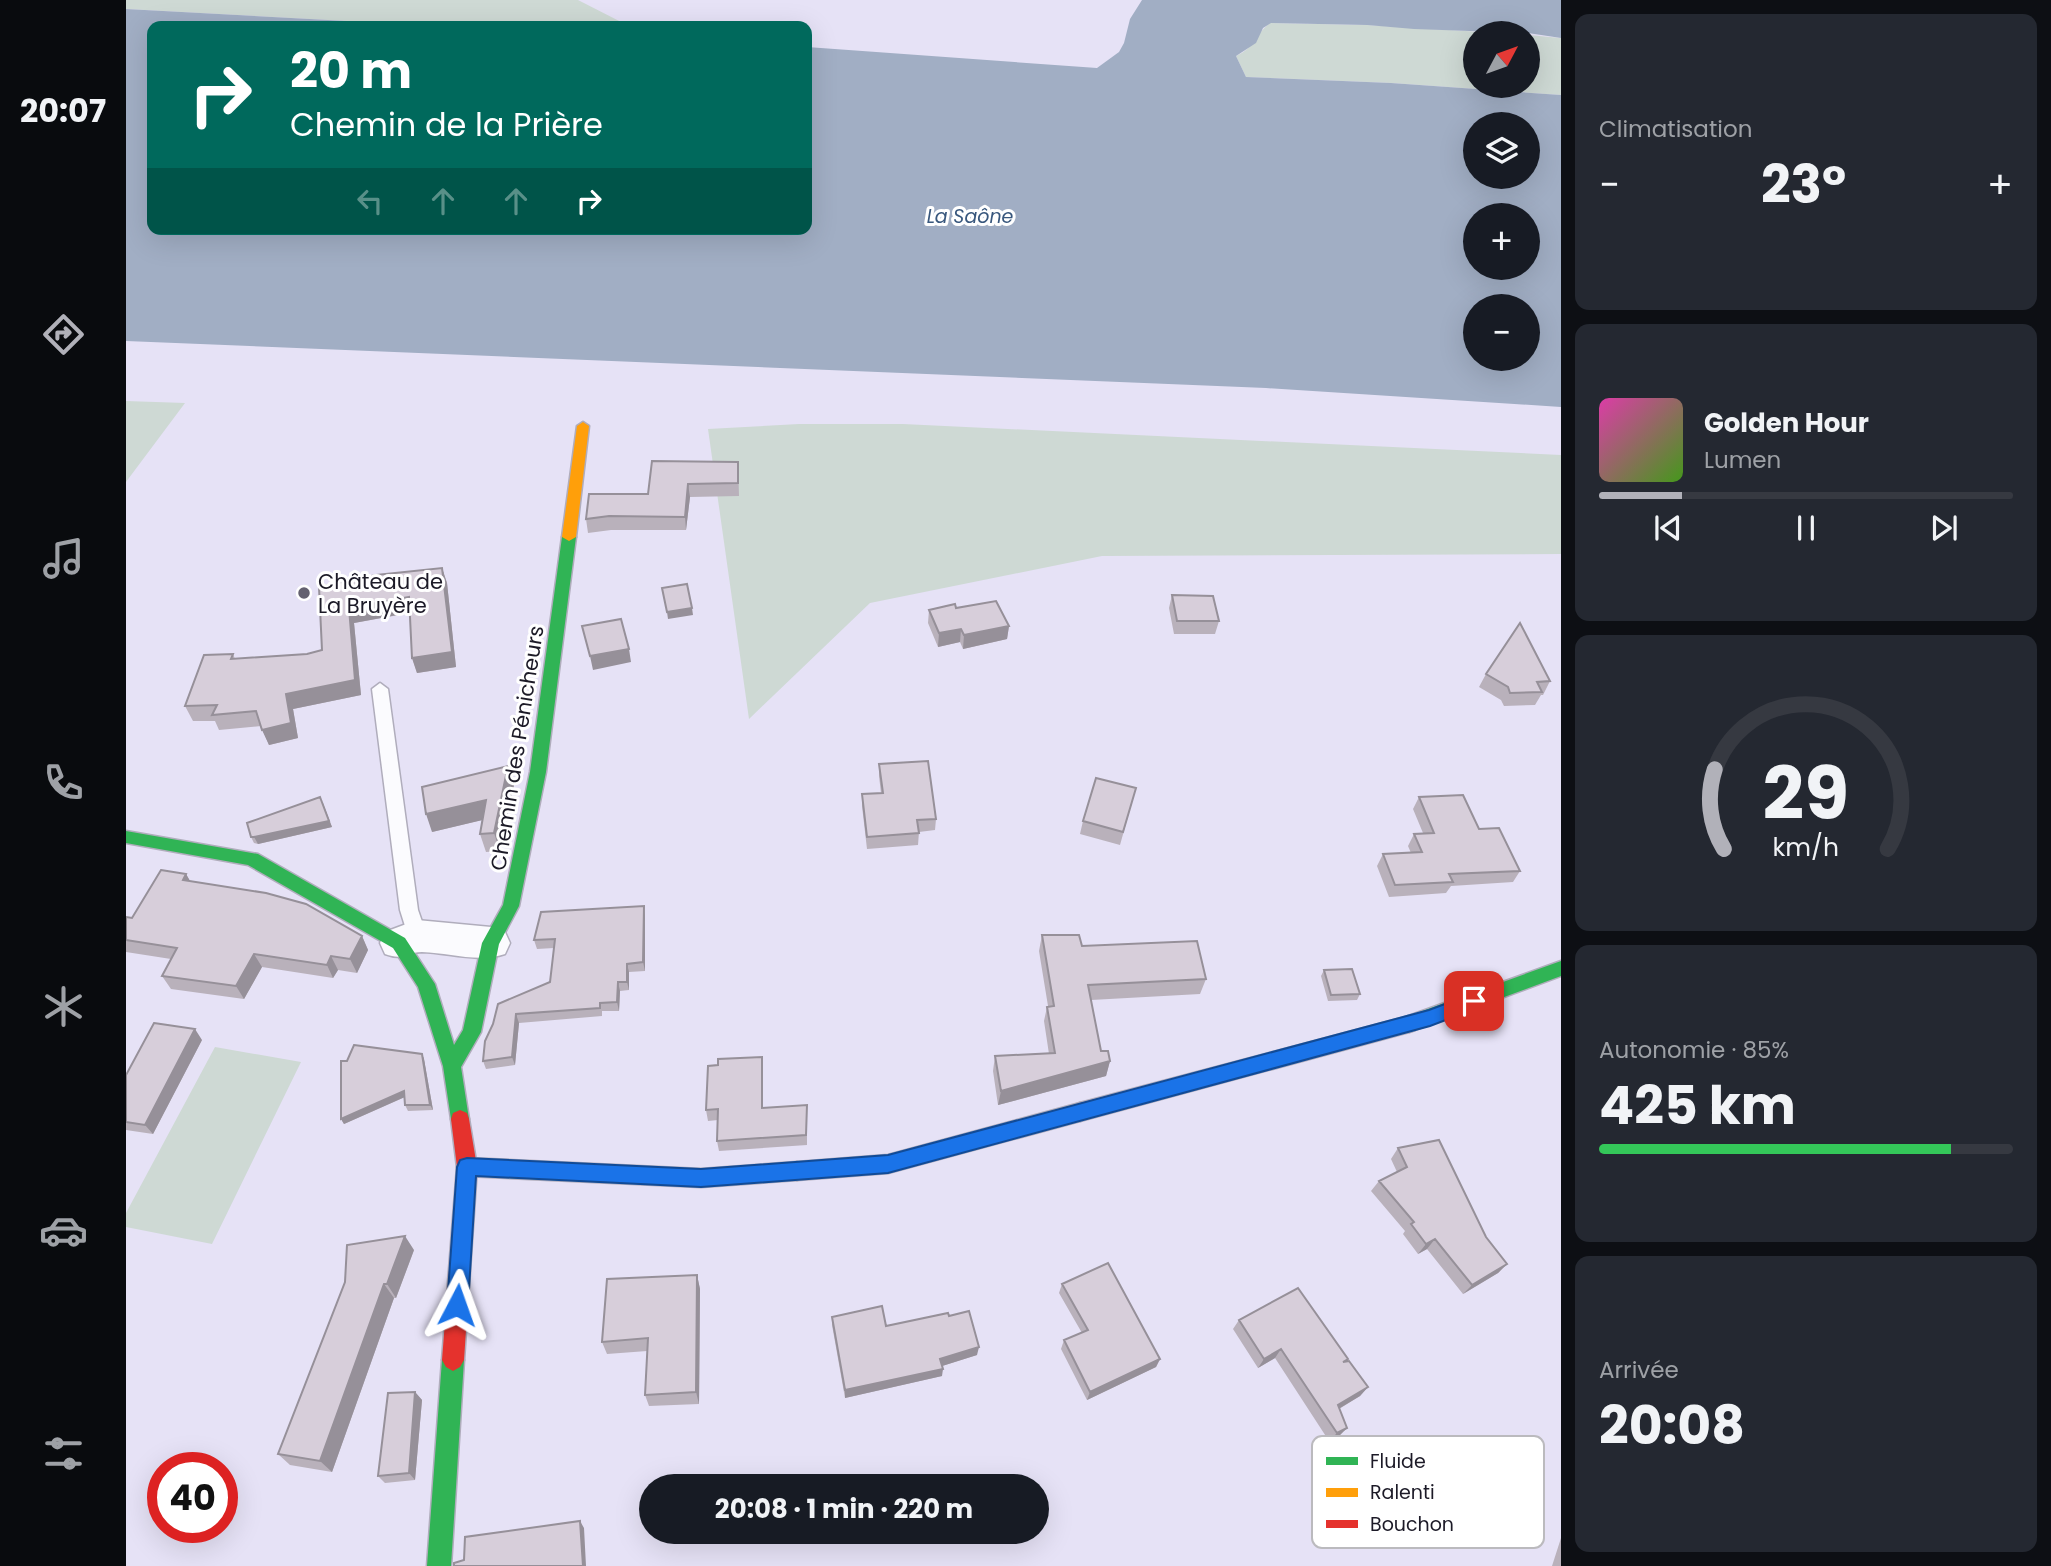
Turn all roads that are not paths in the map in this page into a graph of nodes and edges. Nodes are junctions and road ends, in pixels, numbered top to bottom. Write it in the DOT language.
graph roads {
  1 [pos="583,426"];
  2 [pos="380,689"];
  3 [pos="126,837"];
  4 [pos="408,939"];
  5 [pos="491,943"];
  6 [pos="1561,968"];
  7 [pos="452,1066"];
  8 [pos="467,1167"];
  9 [pos="439,1566"];
  1 -- 5 [label="street, Chemin des Pénicheurs"];
  2 -- 4 [label="lane"];
  3 -- 4 [label="street"];
  4 -- 5 [label="street"];
  4 -- 7 [label="street"];
  5 -- 7 [label="street, Chemin des Pénicheurs"];
  6 -- 8 [label="street"];
  7 -- 8 [label="street"];
  8 -- 9 [label="street"];
}
